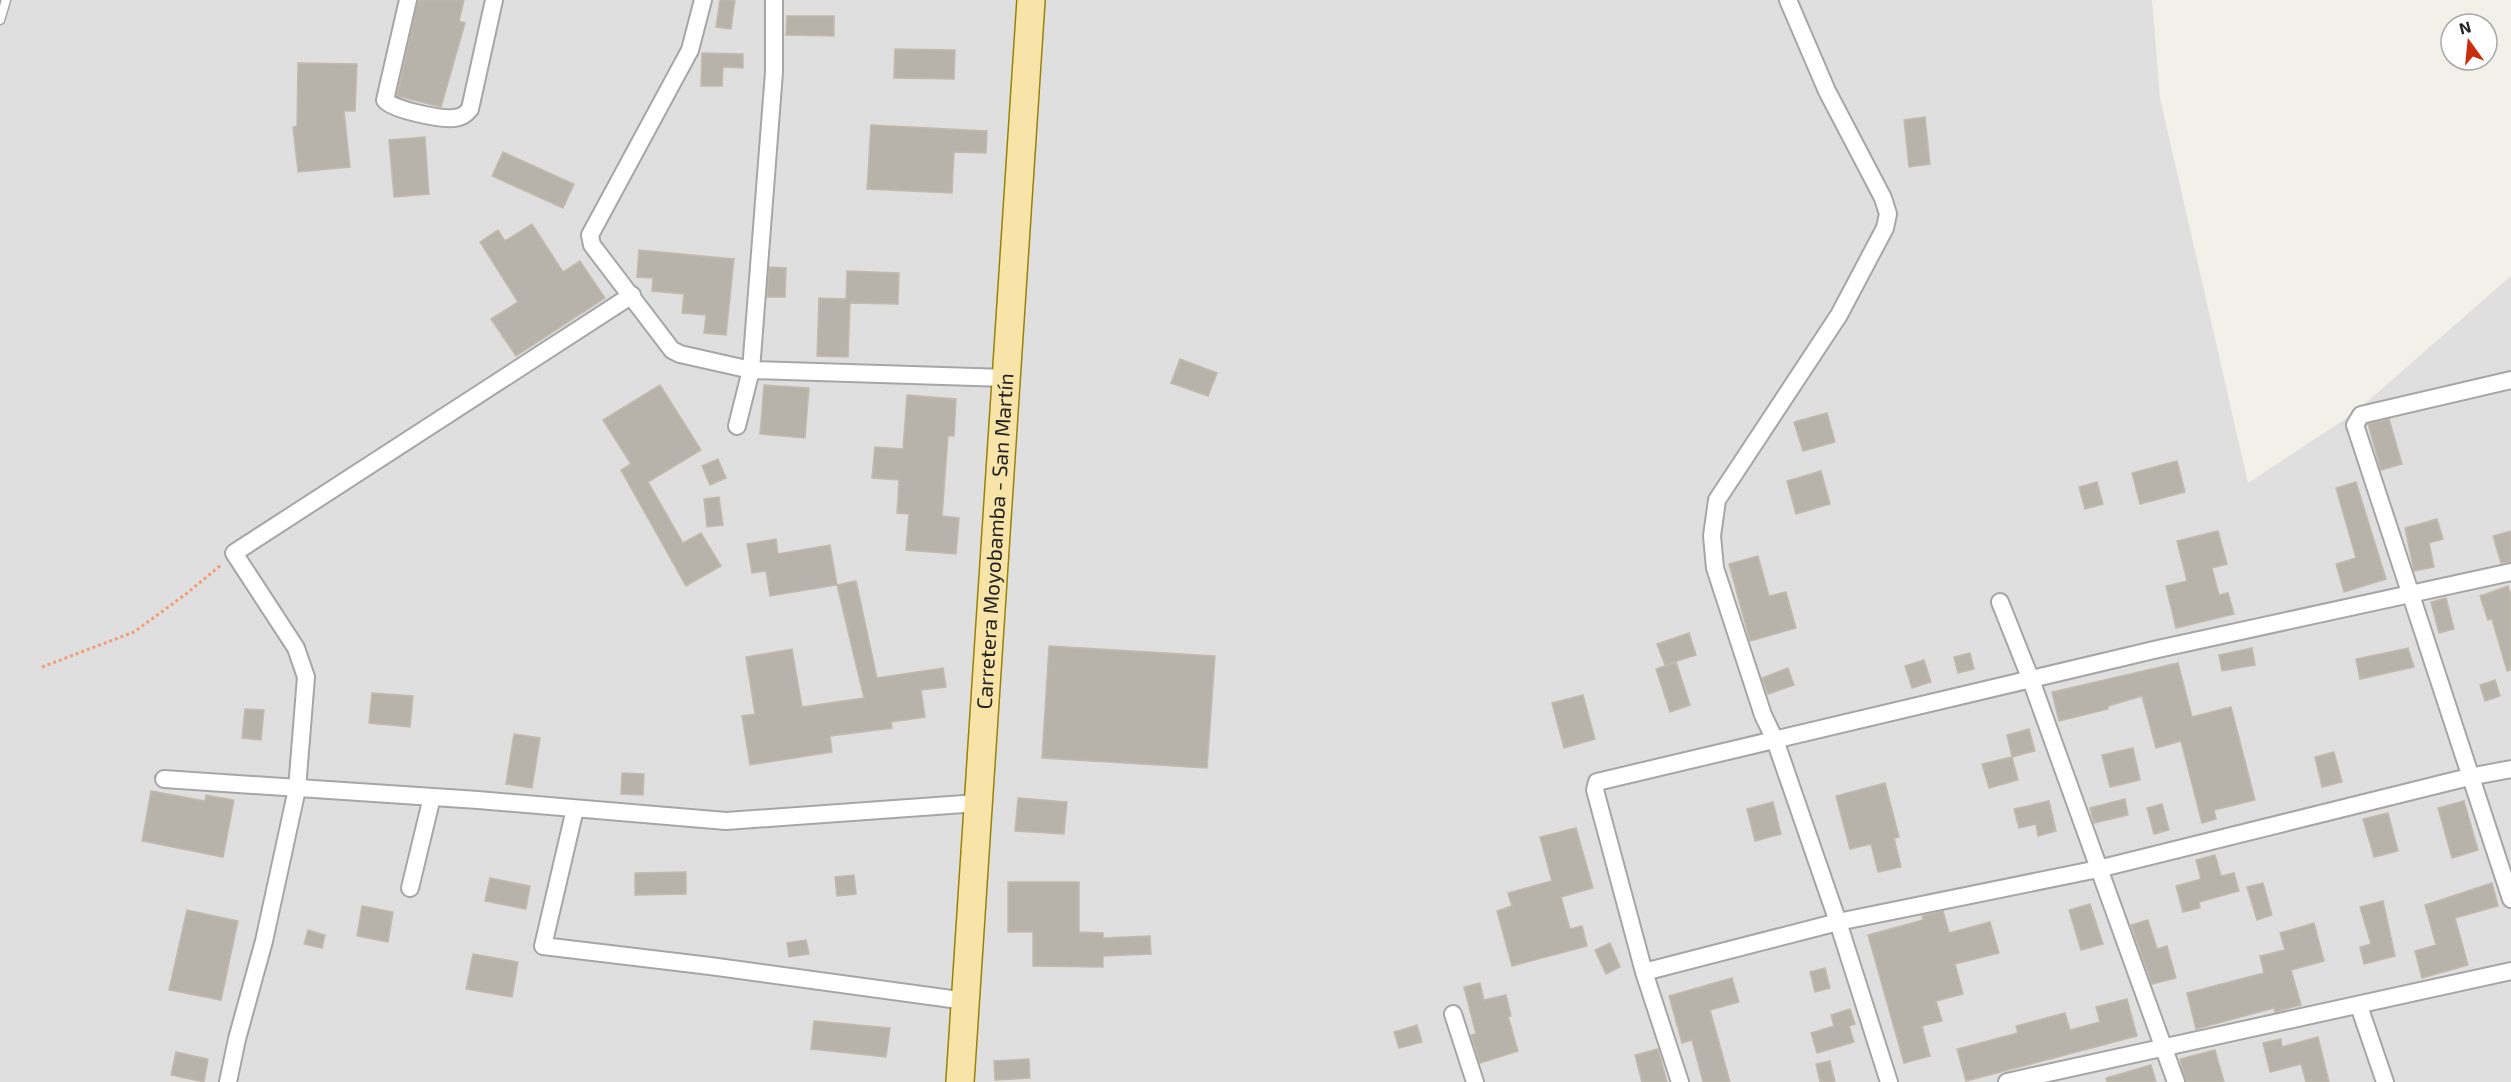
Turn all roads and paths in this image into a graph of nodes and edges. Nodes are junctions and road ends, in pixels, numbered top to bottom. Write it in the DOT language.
graph roads {
  1 [pos="6,0"];
  2 [pos="408,0"];
  3 [pos="494,0"];
  4 [pos="703,0"];
  5 [pos="774,0"];
  6 [pos="1031,0"];
  7 [pos="1788,0"];
  8 [pos="0,20"];
  9 [pos="632,295"];
  10 [pos="751,370"];
  11 [pos="1006,378"];
  12 [pos="2511,380"];
  13 [pos="737,426"];
  14 [pos="234,553"];
  15 [pos="2511,572"];
  16 [pos="2411,594"];
  17 [pos="2000,603"];
  18 [pos="42,667"];
  19 [pos="2031,680"];
  20 [pos="1775,740"];
  21 [pos="2511,769"];
  22 [pos="2469,777"];
  23 [pos="164,779"];
  24 [pos="297,789"];
  25 [pos="432,797"];
  26 [pos="978,803"];
  27 [pos="575,809"];
  28 [pos="2098,868"];
  29 [pos="410,888"];
  30 [pos="2511,899"];
  31 [pos="1838,922"];
  32 [pos="2511,971"];
  33 [pos="1644,972"];
  34 [pos="966,1001"];
  35 [pos="2359,1006"];
  36 [pos="1453,1014"];
  37 [pos="2164,1047"];
  38 [pos="228,1082"];
  39 [pos="960,1082"];
  40 [pos="1475,1082"];
  41 [pos="1680,1082"];
  42 [pos="1889,1082"];
  43 [pos="2007,1082"];
  44 [pos="2176,1082"];
  45 [pos="2385,1082"];
  1 -- 8 [label="lane"];
  2 -- 3 [label="street"];
  4 -- 9 [label="street"];
  5 -- 10 [label="street"];
  6 -- 11 [label="main road, Carretera Moyobamba - San Martín"];
  7 -- 20 [label="street"];
  9 -- 10 [label="street"];
  9 -- 14 [label="street"];
  10 -- 11 [label="street"];
  10 -- 13 [label="street"];
  11 -- 26 [label="main road, Carretera Moyobamba - San Martín"];
  12 -- 16 [label="street"];
  14 -- 18 [label="path"];
  14 -- 24 [label="street"];
  15 -- 16 [label="street"];
  16 -- 19 [label="street"];
  16 -- 22 [label="street"];
  17 -- 19 [label="street"];
  19 -- 20 [label="street"];
  19 -- 28 [label="street"];
  20 -- 31 [label="street"];
  20 -- 33 [label="street"];
  21 -- 22 [label="street"];
  22 -- 28 [label="street"];
  22 -- 30 [label="street"];
  23 -- 24 [label="street"];
  24 -- 25 [label="street"];
  24 -- 38 [label="street"];
  25 -- 27 [label="street"];
  25 -- 29 [label="street"];
  26 -- 27 [label="street"];
  26 -- 34 [label="main road, Carretera Moyobamba - San Martín"];
  27 -- 34 [label="street"];
  28 -- 31 [label="street"];
  28 -- 37 [label="street"];
  31 -- 33 [label="street"];
  31 -- 42 [label="street"];
  32 -- 35 [label="street"];
  33 -- 41 [label="street"];
  34 -- 39 [label="main road, Carretera Moyobamba - San Martín"];
  35 -- 37 [label="street"];
  35 -- 45 [label="street"];
  36 -- 40 [label="street"];
  37 -- 43 [label="street"];
  37 -- 44 [label="street"];
}
